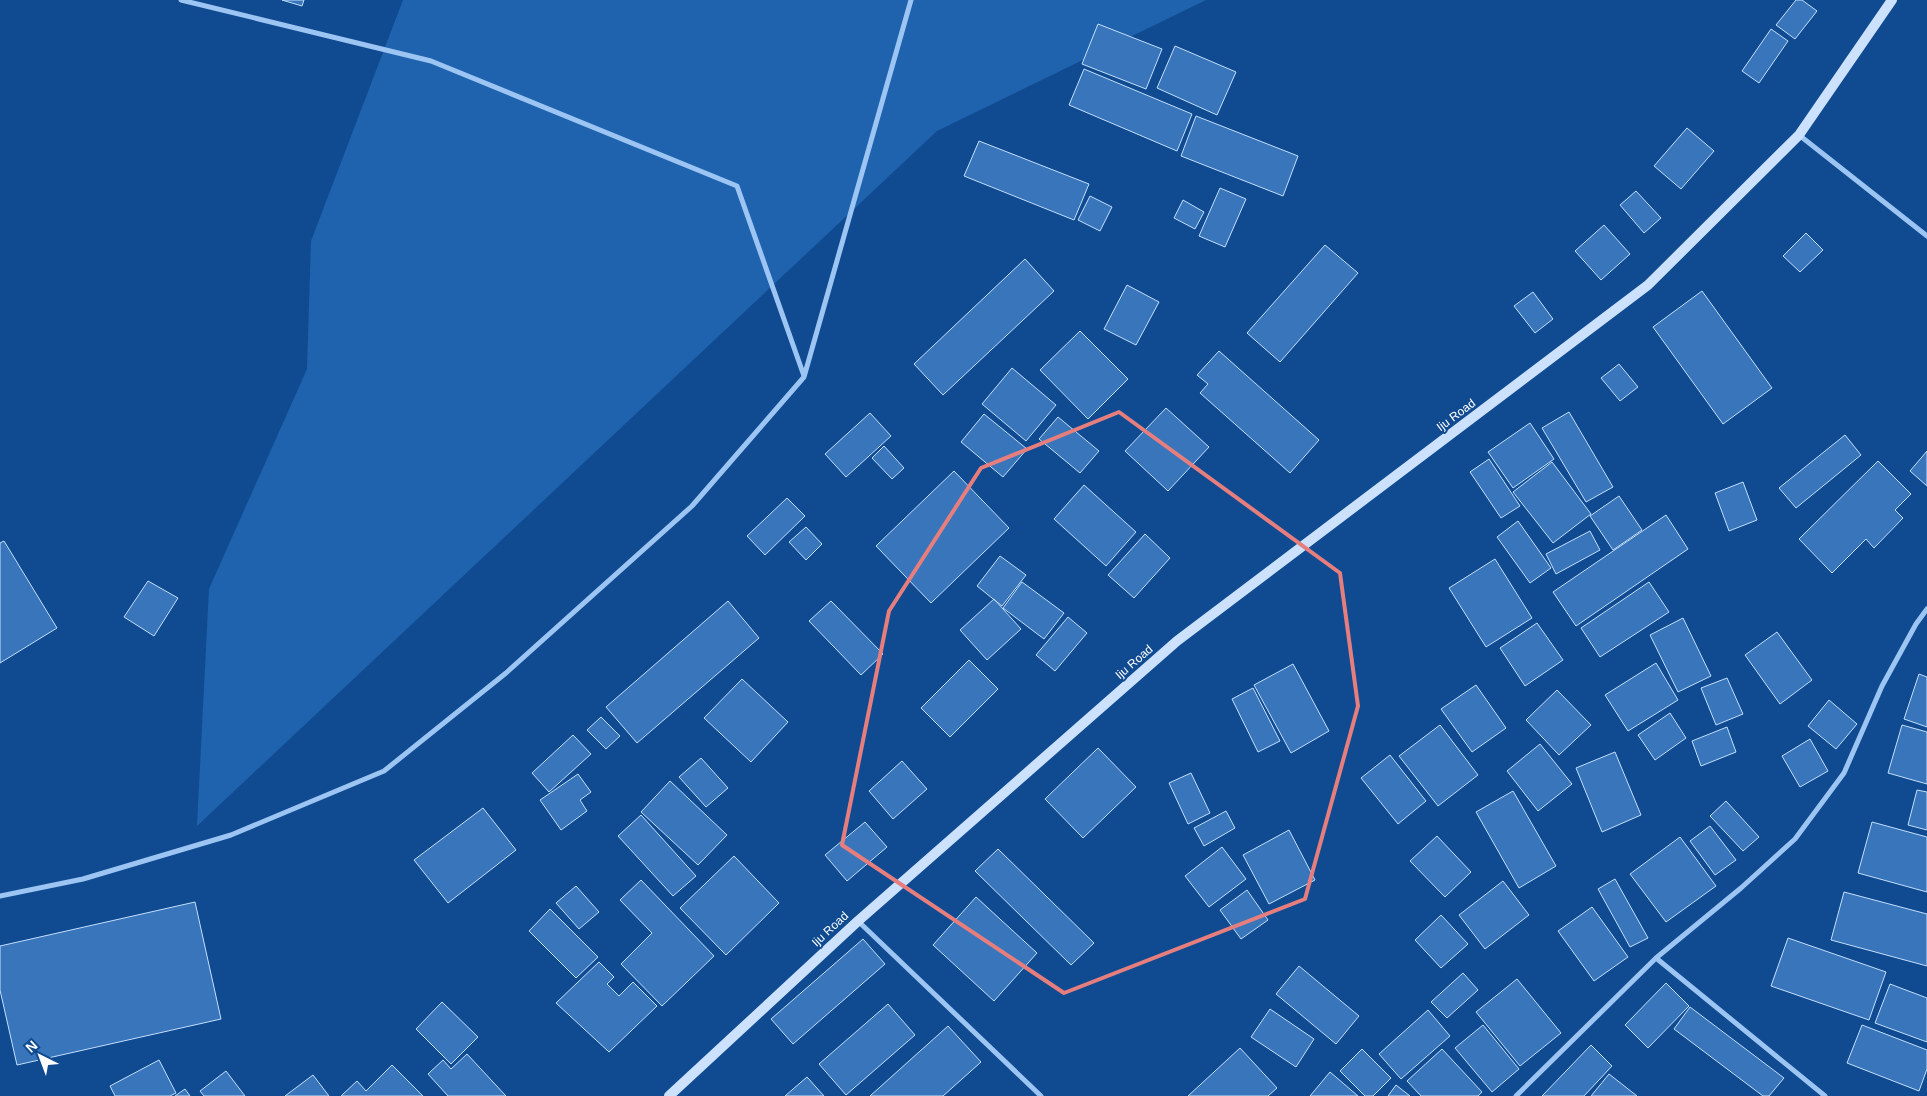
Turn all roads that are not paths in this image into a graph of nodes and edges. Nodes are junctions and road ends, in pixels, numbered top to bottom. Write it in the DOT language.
graph roads {
  1 [pos="181,0"];
  2 [pos="912,0"];
  3 [pos="1892,0"];
  4 [pos="1799,135"];
  5 [pos="1927,236"];
  6 [pos="804,377"];
  7 [pos="1927,609"];
  8 [pos="0,896"];
  9 [pos="858,921"];
  10 [pos="1656,958"];
  11 [pos="669,1096"];
  12 [pos="1041,1096"];
  13 [pos="1516,1096"];
  14 [pos="1825,1096"];
  1 -- 6 [label="street"];
  2 -- 6 [label="street"];
  3 -- 4 [label="main road, Iju Road"];
  4 -- 5 [label="street"];
  4 -- 9 [label="main road, Iju Road"];
  6 -- 8 [label="street"];
  7 -- 10 [label="street"];
  9 -- 11 [label="main road, Iju Road"];
  9 -- 12 [label="street"];
  10 -- 13 [label="street"];
  10 -- 14 [label="street"];
}
